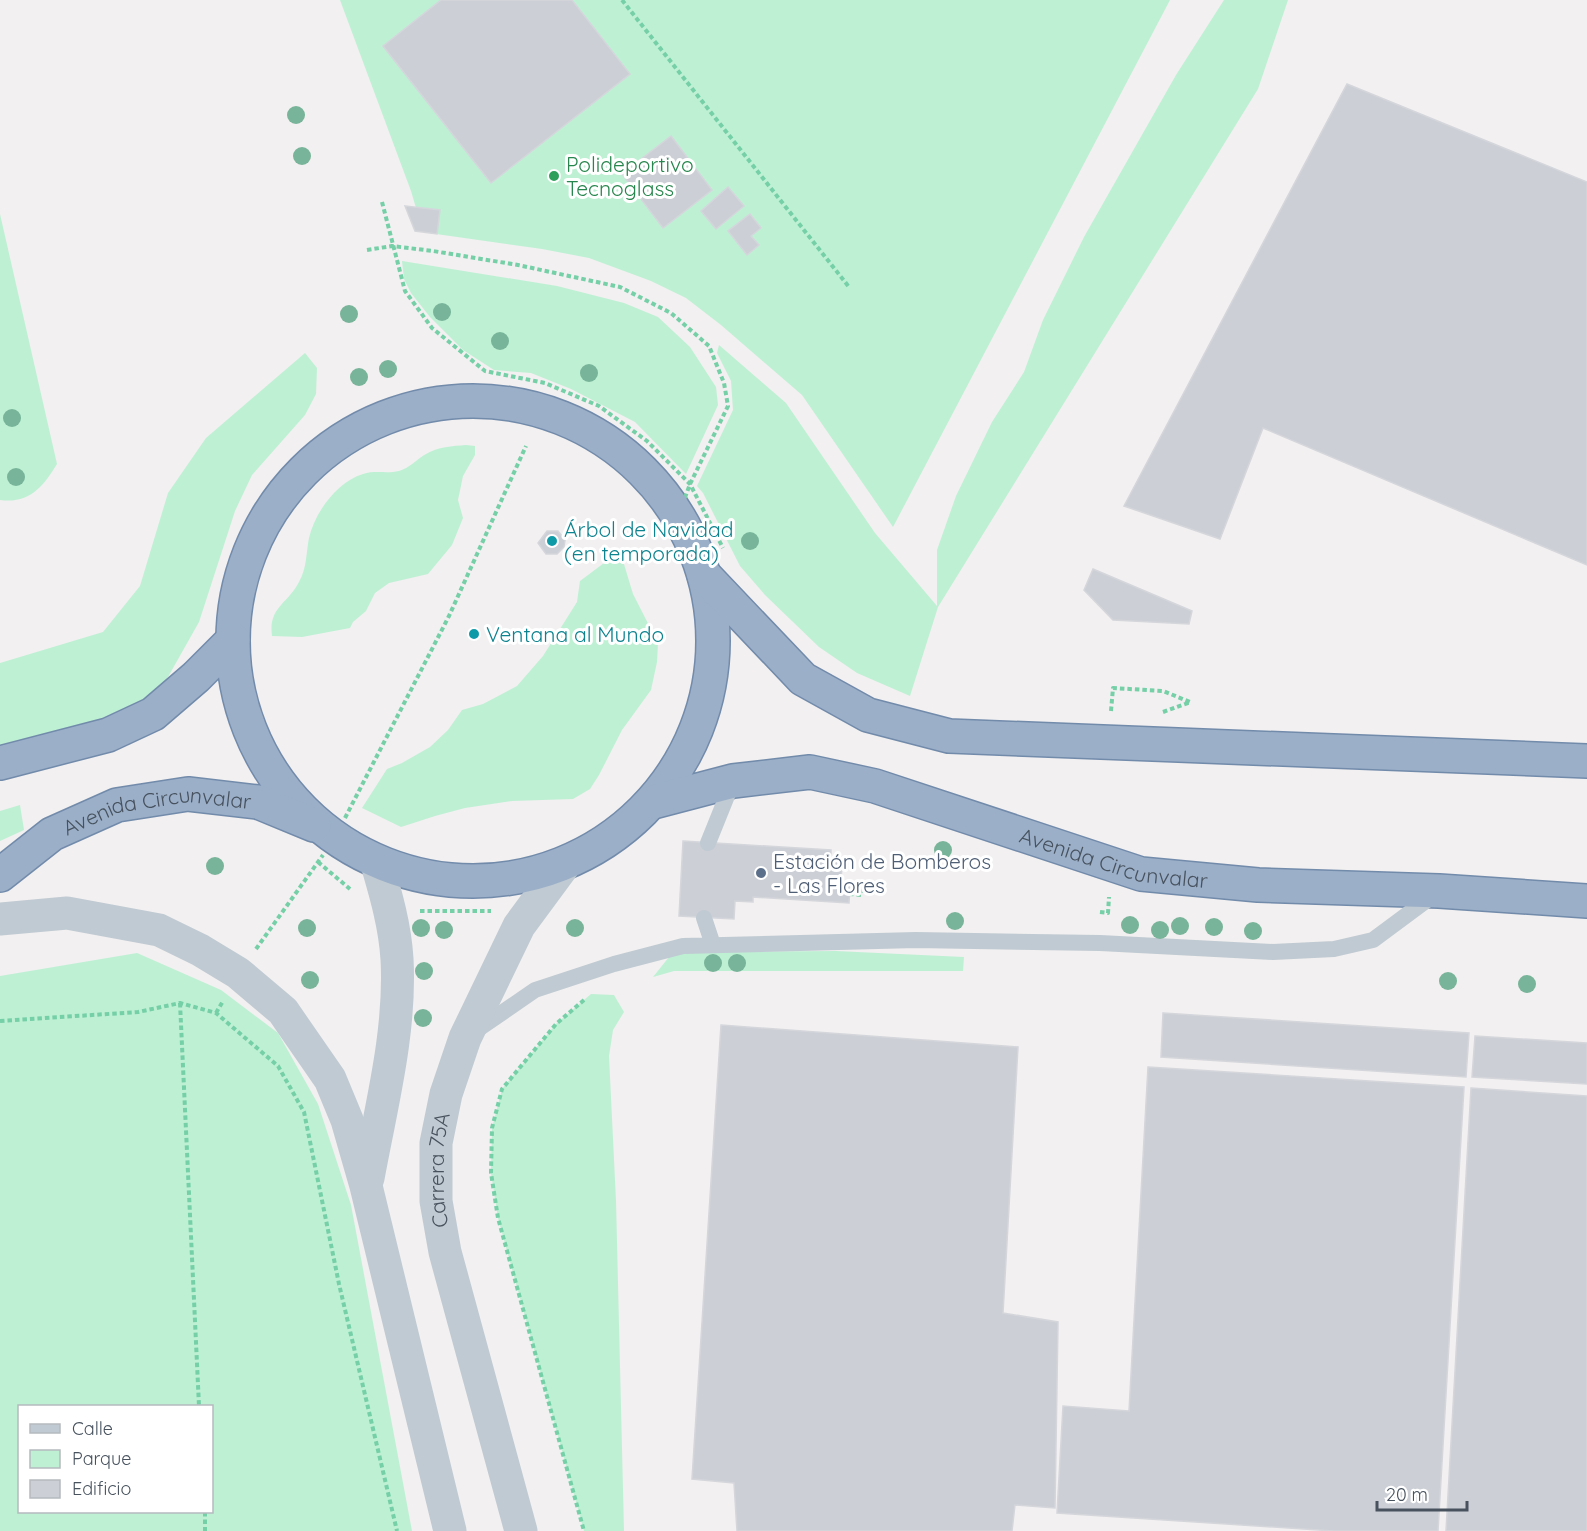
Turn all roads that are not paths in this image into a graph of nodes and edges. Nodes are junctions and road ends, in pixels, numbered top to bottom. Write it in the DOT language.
graph roads {
  1 [pos="714,563"];
  2 [pos="233,640"];
  3 [pos="1587,761"];
  4 [pos="0,763"];
  5 [pos="733,781"];
  6 [pos="653,802"];
  7 [pos="329,834"];
  8 [pos="708,843"];
  9 [pos="377,864"];
  10 [pos="564,865"];
  11 [pos="0,875"];
  12 [pos="1438,891"];
  13 [pos="1587,901"];
  14 [pos="704,918"];
  15 [pos="0,919"];
  16 [pos="712,945"];
  17 [pos="465,1038"];
  18 [pos="366,1186"];
  19 [pos="450,1531"];
  20 [pos="521,1531"];
  1 -- 2 [label="highway"];
  1 -- 3 [label="highway"];
  1 -- 6 [label="highway"];
  2 -- 4 [label="highway"];
  2 -- 7 [label="highway"];
  5 -- 6 [label="highway, Avenida Circunvalar"];
  5 -- 8 [label="lane"];
  5 -- 12 [label="highway, Avenida Circunvalar"];
  6 -- 10 [label="highway"];
  7 -- 9 [label="highway"];
  7 -- 11 [label="highway, Avenida Circunvalar"];
  9 -- 10 [label="highway"];
  9 -- 18 [label="street"];
  10 -- 17 [label="street, Carrera 75A"];
  12 -- 13 [label="highway, Avenida Circunvalar"];
  12 -- 16 [label="lane"];
  14 -- 16 [label="lane"];
  15 -- 18 [label="street"];
  16 -- 17 [label="lane"];
  17 -- 20 [label="street, Carrera 75A"];
  18 -- 19 [label="street"];
}
